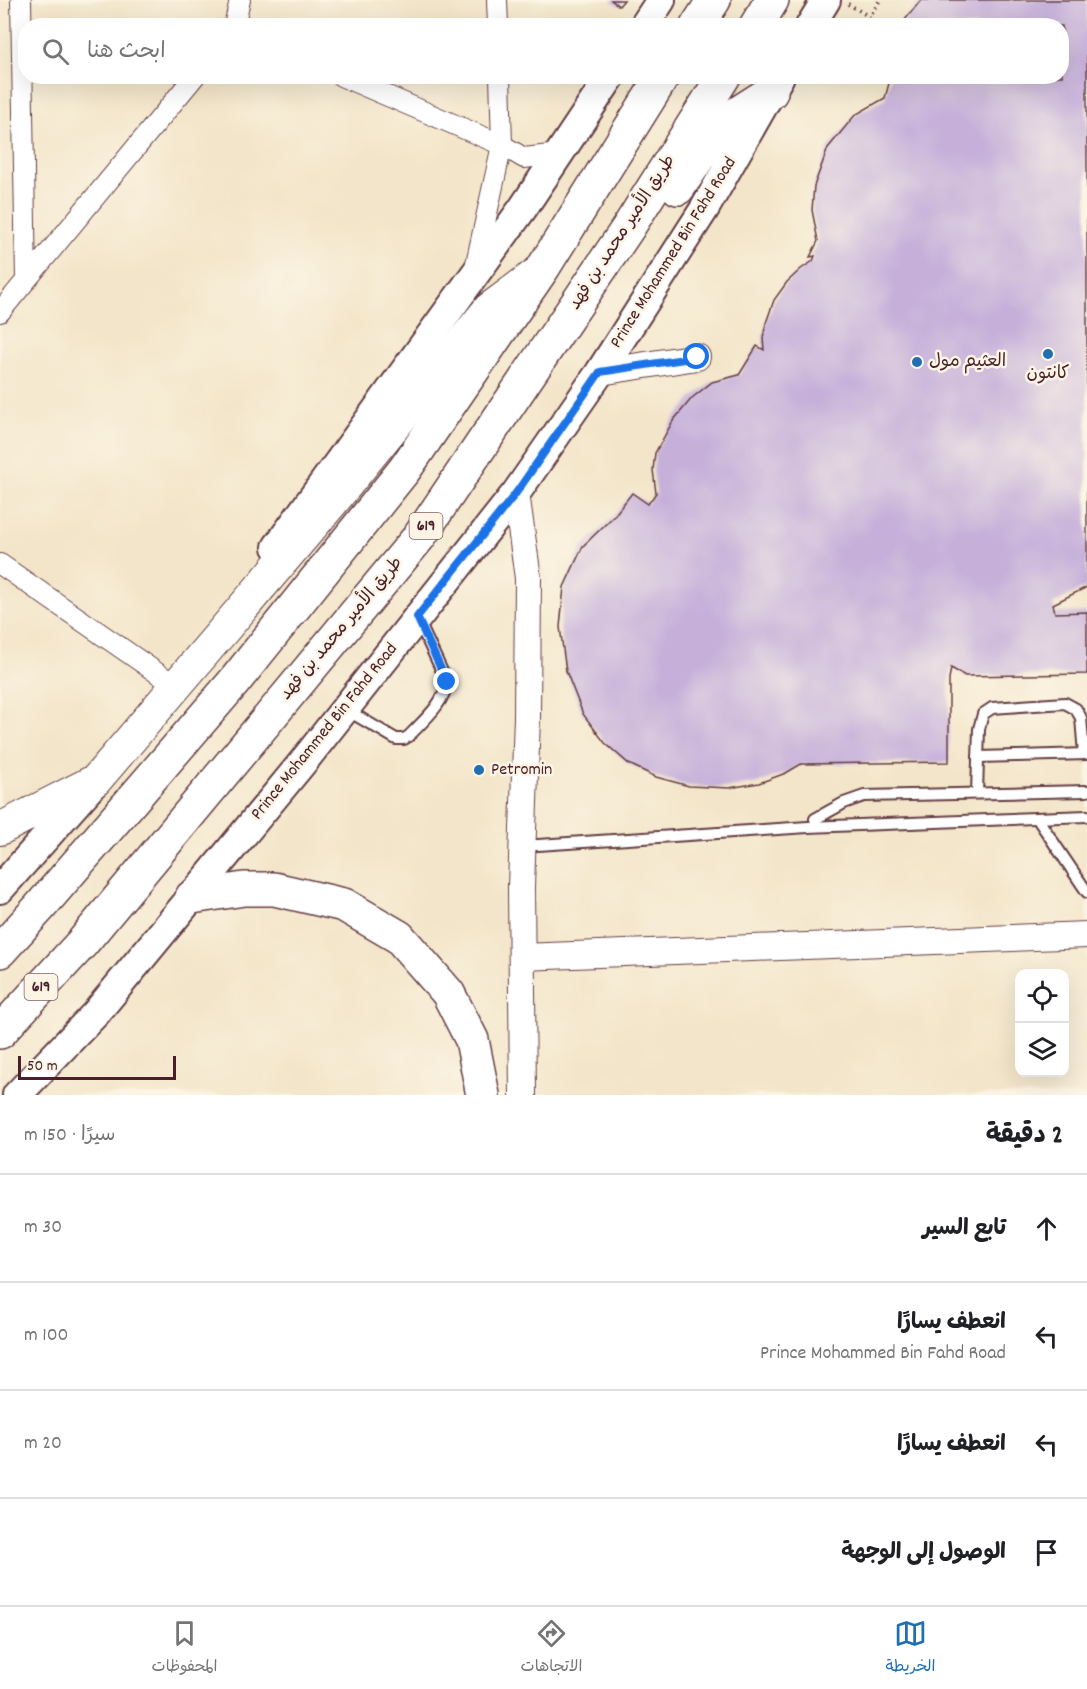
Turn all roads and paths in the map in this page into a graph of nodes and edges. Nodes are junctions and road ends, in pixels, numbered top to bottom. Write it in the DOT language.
graph roads {
  1 [pos="21,0"];
  2 [pos="240,0"];
  3 [pos="497,0"];
  4 [pos="661,0"];
  5 [pos="714,0"];
  6 [pos="772,0"];
  7 [pos="826,0"];
  8 [pos="842,0"];
  9 [pos="880,0"];
  10 [pos="21,18"];
  11 [pos="236,18"];
  12 [pos="498,18"];
  13 [pos="649,18"];
  14 [pos="702,18"];
  15 [pos="761,18"];
  16 [pos="815,18"];
  17 [pos="22,84"];
  18 [pos="188,84"];
  19 [pos="360,84"];
  20 [pos="500,84"];
  21 [pos="605,84"];
  22 [pos="658,84"];
  23 [pos="719,84"];
  24 [pos="776,84"];
  25 [pos="502,145"];
  26 [pos="559,154"];
  27 [pos="628,228"];
  28 [pos="543,268"];
  29 [pos="473,279"];
  30 [pos="26,280"];
  31 [pos="0,312"];
  32 [pos="697,357"];
  33 [pos="600,372"];
  34 [pos="516,493"];
  35 [pos="0,564"];
  36 [pos="417,617"];
  37 [pos="176,686"];
  38 [pos="345,708"];
  39 [pos="1086,754"];
  40 [pos="978,756"];
  41 [pos="96,780"];
  42 [pos="1087,791"];
  43 [pos="977,793"];
  44 [pos="1087,816"];
  45 [pos="1037,818"];
  46 [pos="815,819"];
  47 [pos="0,830"];
  48 [pos="523,846"];
  49 [pos="0,889"];
  50 [pos="1087,892"];
  51 [pos="192,897"];
  52 [pos="1087,935"];
  53 [pos="0,951"];
  54 [pos="522,957"];
  55 [pos="0,1032"];
  56 [pos="17,1095"];
  57 [pos="483,1095"];
  58 [pos="523,1095"];
  1 -- 10 [label="street"];
  2 -- 11 [label="street"];
  3 -- 12 [label="street"];
  4 -- 13 [label="main road"];
  5 -- 14 [label="highway"];
  6 -- 15 [label="highway"];
  7 -- 16 [label="main road"];
  8 -- 9 [label="path"];
  17 -- 30 [label="street"];
  18 -- 30 [label="street"];
  19 -- 25 [label="street"];
  20 -- 25 [label="street"];
  21 -- 26 [label="main road"];
  22 -- 28 [label="highway"];
  23 -- 27 [label="highway, طريق الأمير محمد بن فهد / 619"];
  24 -- 27 [label="highway"];
  24 -- 33 [label="main road, Prince Mohammed Bin Fahd Road"];
  25 -- 26 [label="street"];
  25 -- 29 [label="street"];
  26 -- 29 [label="main road"];
  27 -- 55 [label="highway, طريق الأمير محمد بن فهد / 619"];
  28 -- 37 [label="main road"];
  28 -- 53 [label="highway"];
  29 -- 37 [label="main road"];
  30 -- 31 [label="street"];
  32 -- 33 [label="street"];
  33 -- 34 [label="main road, Prince Mohammed Bin Fahd Road"];
  34 -- 36 [label="main road, Prince Mohammed Bin Fahd Road"];
  34 -- 48 [label="street"];
  35 -- 37 [label="street"];
  36 -- 38 [label="main road, Prince Mohammed Bin Fahd Road"];
  36 -- 38 [label="lane"];
  37 -- 41 [label="main road"];
  38 -- 51 [label="main road, Prince Mohammed Bin Fahd Road"];
  39 -- 40 [label="lane"];
  39 -- 40 [label="lane"];
  40 -- 43 [label="lane"];
  41 -- 47 [label="main road"];
  41 -- 49 [label="main road"];
  42 -- 43 [label="lane"];
  43 -- 46 [label="lane"];
  44 -- 45 [label="lane"];
  45 -- 48 [label="lane"];
  45 -- 50 [label="lane"];
  48 -- 54 [label="street"];
  51 -- 56 [label="main road, Prince Mohammed Bin Fahd Road"];
  51 -- 57 [label="highway"];
  52 -- 54 [label="street"];
  54 -- 58 [label="street"];
}
